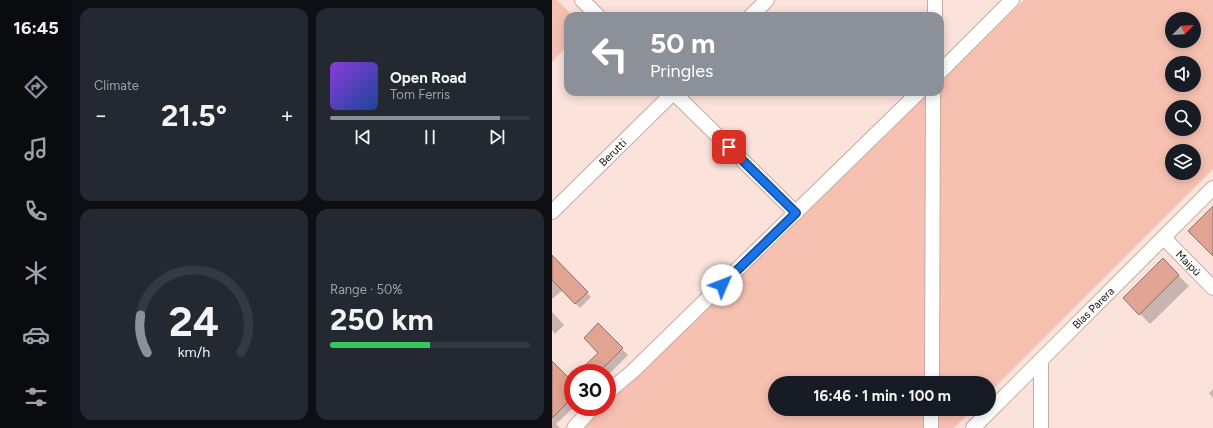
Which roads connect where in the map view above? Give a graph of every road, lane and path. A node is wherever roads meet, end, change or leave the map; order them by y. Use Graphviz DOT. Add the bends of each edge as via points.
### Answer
graph roads {
  1 [pos="582,0"];
  2 [pos="767,0"];
  3 [pos="936,0"];
  4 [pos="1012,0"];
  5 [pos="594,12"];
  6 [pos="755,12"];
  7 [pos="935,12"];
  8 [pos="944,68"];
  9 [pos="669,96"];
  10 [pos="677,96"];
  11 [pos="915,96"];
  12 [pos="933,96"];
  13 [pos="1213,188"];
  14 [pos="552,212"];
  15 [pos="796,213"];
  16 [pos="1164,238"];
  17 [pos="1213,288"];
  18 [pos="1041,360"];
  19 [pos="932,376"];
  20 [pos="616,385"];
  21 [pos="585,416"];
  22 [pos="931,416"];
  23 [pos="574,428"];
  24 [pos="931,428"];
  25 [pos="973,428"];
  26 [pos="1042,428"];
  1 -- 5 [label="street"];
  2 -- 6 [label="street"];
  3 -- 7 [label="street"];
  4 -- 8 [label="street"];
  9 -- 14 [label="street, Berutti"];
  10 -- 15 [label="street"];
  11 -- 15 [label="street"];
  12 -- 19 [label="street"];
  13 -- 16 [label="street, Blas Parera"];
  15 -- 20 [label="street"];
  16 -- 17 [label="street, Maipú"];
  16 -- 18 [label="street, Blas Parera"];
  18 -- 25 [label="street, Blas Parera"];
  18 -- 26 [label="street"];
  21 -- 23 [label="street"];
  22 -- 24 [label="street"];
}
